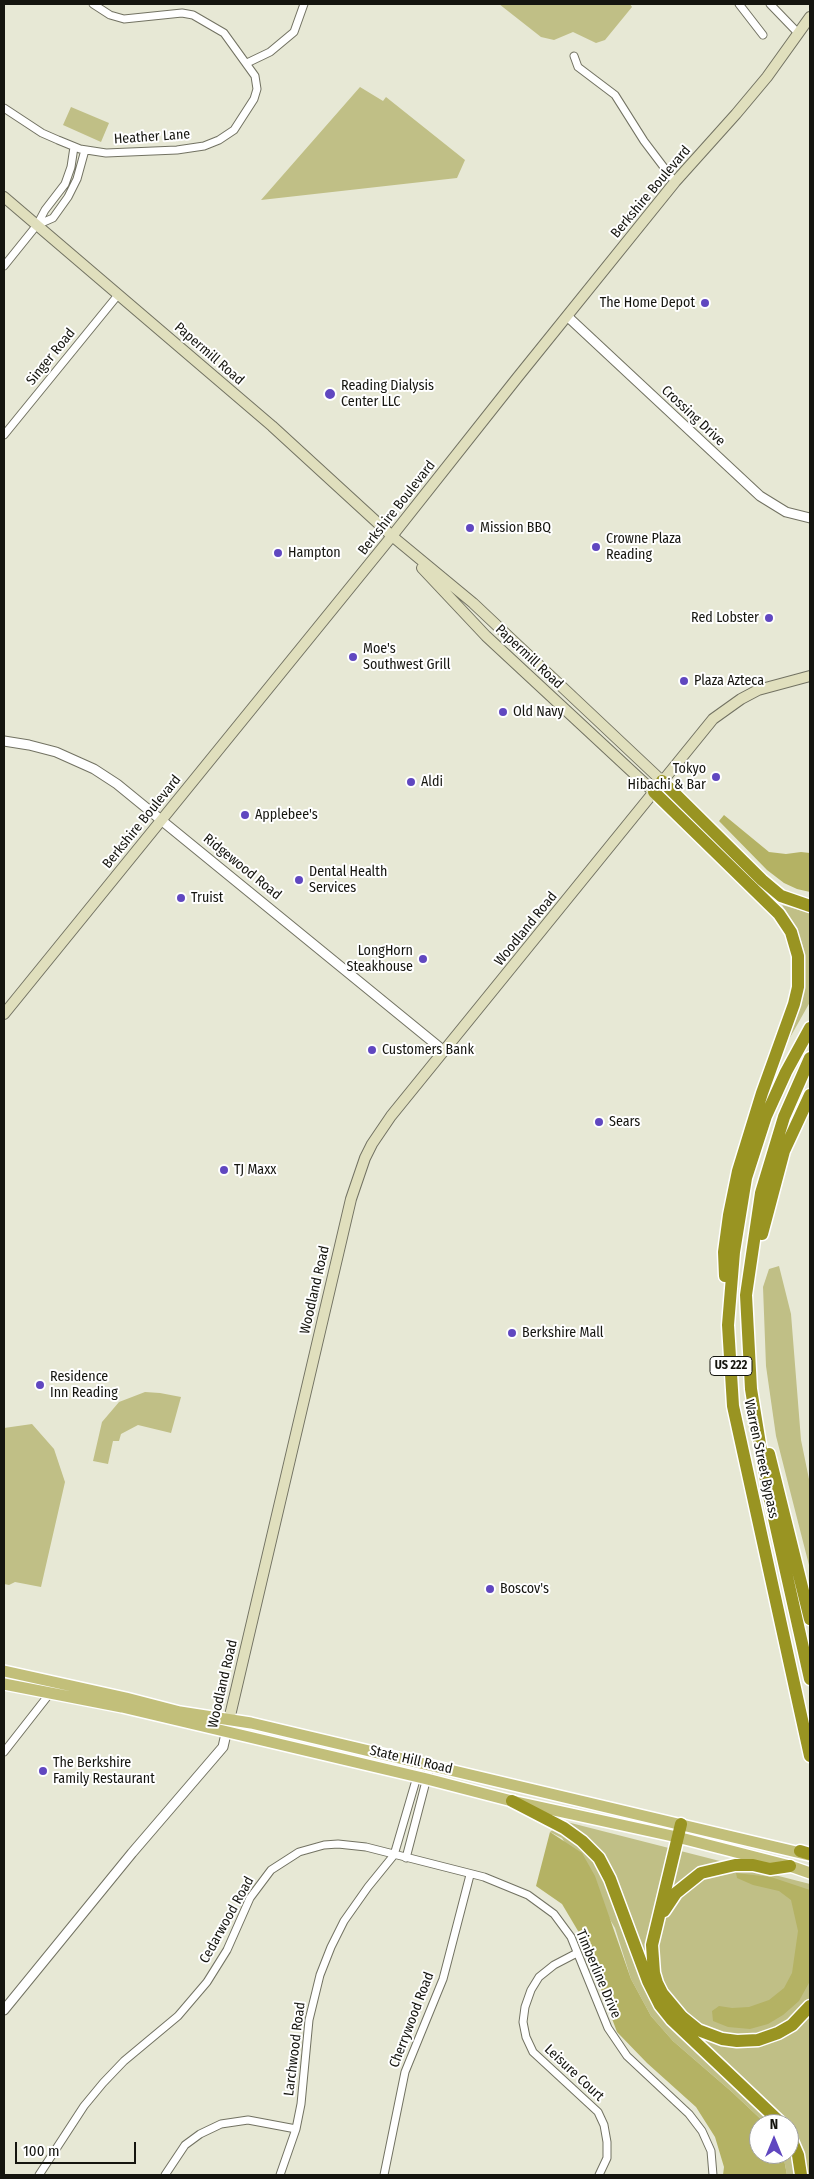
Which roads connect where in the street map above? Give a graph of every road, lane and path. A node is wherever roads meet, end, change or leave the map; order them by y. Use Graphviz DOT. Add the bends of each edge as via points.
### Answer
graph roads {
  1 [pos="93,4"];
  2 [pos="304,4"];
  3 [pos="739,4"];
  4 [pos="770,4"];
  5 [pos="810,18"];
  6 [pos="798,33"];
  7 [pos="763,35"];
  8 [pos="574,56"];
  9 [pos="247,63"];
  10 [pos="4,108"];
  11 [pos="74,147"];
  12 [pos="85,150"];
  13 [pos="675,182"];
  14 [pos="4,197"];
  15 [pos="37,225"];
  16 [pos="4,266"];
  17 [pos="118,295"];
  18 [pos="567,316"];
  19 [pos="4,436"];
  20 [pos="810,518"];
  21 [pos="392,536"];
  22 [pos="810,676"];
  23 [pos="4,741"];
  24 [pos="662,781"];
  25 [pos="654,792"];
  26 [pos="162,820"];
  27 [pos="810,906"];
  28 [pos="4,1014"];
  29 [pos="810,1028"];
  30 [pos="444,1051"];
  31 [pos="810,1058"];
  32 [pos="810,1095"];
  33 [pos="746,1295"];
  34 [pos="728,1325"];
  35 [pos="750,1390"];
  36 [pos="810,1619"];
  37 [pos="4,1671"];
  38 [pos="810,1679"];
  39 [pos="55,1682"];
  40 [pos="4,1684"];
  41 [pos="51,1694"];
  42 [pos="229,1720"];
  43 [pos="226,1732"];
  44 [pos="4,1752"];
  45 [pos="810,1756"];
  46 [pos="425,1764"];
  47 [pos="422,1778"];
  48 [pos="512,1801"];
  49 [pos="677,1823"];
  50 [pos="674,1837"];
  51 [pos="807,1854"];
  52 [pos="400,1857"];
  53 [pos="790,1866"];
  54 [pos="810,1873"];
  55 [pos="470,1875"];
  56 [pos="656,1924"];
  57 [pos="577,1953"];
  58 [pos="646,1973"];
  59 [pos="810,2006"];
  60 [pos="4,2010"];
  61 [pos="771,2114"];
  62 [pos="296,2129"];
  63 [pos="799,2161"];
  64 [pos="39,2175"];
  65 [pos="165,2175"];
  66 [pos="280,2175"];
  67 [pos="384,2175"];
  68 [pos="599,2175"];
  69 [pos="713,2175"];
  70 [pos="801,2175"];
  1 -- 9 [label="street, Heather Lane" via="124,19 182,13 192,15 224,33"];
  2 -- 9 [label="street" via="294,32 270,52"];
  3 -- 7 [label="street"];
  4 -- 6 [label="street"];
  5 -- 6 [label="main road, Berkshire Boulevard"];
  6 -- 13 [label="main road, Berkshire Boulevard" via="742,108"];
  8 -- 13 [label="street" via="578,67 615,95 644,142"];
  9 -- 12 [label="street, Heather Lane" via="255,76 257,89 254,99 234,130 219,140 177,150 106,153"];
  10 -- 11 [label="street, Heather Lane" via="42,133"];
  11 -- 12 [label="street, Heather Lane"];
  11 -- 15 [label="street" via="65,184"];
  12 -- 15 [label="street" via="68,196 53,218"];
  13 -- 18 [label="main road, Berkshire Boulevard"];
  14 -- 15 [label="main road, Papermill Road"];
  15 -- 16 [label="street"];
  15 -- 17 [label="main road, Papermill Road"];
  17 -- 19 [label="street, Singer Road"];
  17 -- 21 [label="main road, Papermill Road" via="272,426"];
  18 -- 20 [label="street, Crossing Drive" via="760,496 786,512"];
  18 -- 21 [label="main road, Berkshire Boulevard"];
  21 -- 24 [label="main road, Papermill Road" via="473,603"];
  21 -- 25 [label="main road, Papermill Road" via="486,636"];
  21 -- 26 [label="main road, Berkshire Boulevard"];
  22 -- 24 [label="main road, Woodland Road" via="766,687 741,699 713,720"];
  23 -- 26 [label="street, Ridgewood Road" via="47,749 76,759 117,784"];
  24 -- 25 [label="main road, Woodland Road"];
  24 -- 27 [label="highway" via="762,880 781,896"];
  25 -- 30 [label="main road, Woodland Road"];
  25 -- 34 [label="highway" via="779,914 791,932 798,956 798,987 794,1004 762,1093 738,1171 729,1215 724,1252"];
  26 -- 28 [label="main road, Berkshire Boulevard"];
  26 -- 30 [label="street, Ridgewood Road"];
  29 -- 34 [label="highway, Warren Street Bypass / US 222" via="766,1116 746,1178 734,1252"];
  30 -- 42 [label="main road, Woodland Road" via="378,1134 355,1182"];
  31 -- 33 [label="highway, Warren Street Bypass / US 222" via="784,1116 760,1193"];
  32 -- 33 [label="highway" via="784,1151"];
  33 -- 35 [label="highway, Warren Street Bypass / US 222"];
  34 -- 45 [label="highway, Warren Street Bypass / US 222" via="734,1406"];
  35 -- 36 [label="highway"];
  35 -- 38 [label="highway, Warren Street Bypass / US 222" via="767,1487"];
  37 -- 39 [label="main road, State Hill Road"];
  39 -- 41 [label="street"];
  39 -- 42 [label="main road, State Hill Road" via="180,1712"];
  40 -- 41 [label="main road, State Hill Road"];
  41 -- 43 [label="main road, State Hill Road"];
  41 -- 44 [label="street"];
  42 -- 43 [label="street, Woodland Road"];
  42 -- 46 [label="main road, State Hill Road"];
  43 -- 47 [label="main road, State Hill Road"];
  43 -- 60 [label="street, Woodland Road" via="223,1747"];
  46 -- 47 [label="street"];
  46 -- 49 [label="main road, State Hill Road"];
  47 -- 48 [label="main road, State Hill Road"];
  47 -- 52 [label="street"];
  47 -- 52 [label="street"];
  48 -- 50 [label="main road, State Hill Road"];
  48 -- 58 [label="highway" via="564,1828 599,1858"];
  49 -- 50 [label="highway"];
  49 -- 51 [label="main road, State Hill Road"];
  50 -- 53 [label="main road, State Hill Road"];
  50 -- 56 [label="highway"];
  50 -- 58 [label="highway" via="647,1931"];
  52 -- 55 [label="street, Timberline Drive"];
  52 -- 62 [label="street, Larchwood Road" via="368,1887 344,1921 322,1968 309,2020 304,2087"];
  52 -- 64 [label="street, Cedarwood Road" via="357,1845 324,1845 300,1852 271,1870 250,1898 227,1950 207,1982 178,2016 103,2083"];
  53 -- 54 [label="main road, State Hill Road"];
  53 -- 56 [label="highway" via="770,1869 735,1865 701,1873 676,1893"];
  55 -- 57 [label="street, Timberline Drive" via="504,1884 542,1904 564,1926"];
  55 -- 67 [label="street, Cherrywood Road" via="442,1979 404,2072"];
  56 -- 59 [label="highway" via="652,1954 657,1984 682,2017 698,2030 722,2039 758,2040 792,2025"];
  57 -- 68 [label="street, Leisure Court" via="539,1977 531,1990 523,2022 533,2052 598,2112 607,2142 607,2158"];
  57 -- 69 [label="street, Timberline Drive" via="616,2042 639,2070 689,2114 702,2131 711,2152"];
  58 -- 61 [label="highway" via="660,2005 672,2020"];
  62 -- 65 [label="street" via="248,2120 221,2124 185,2145"];
  62 -- 66 [label="street, Larchwood Road"];
  63 -- 70 [label="highway"];
}
